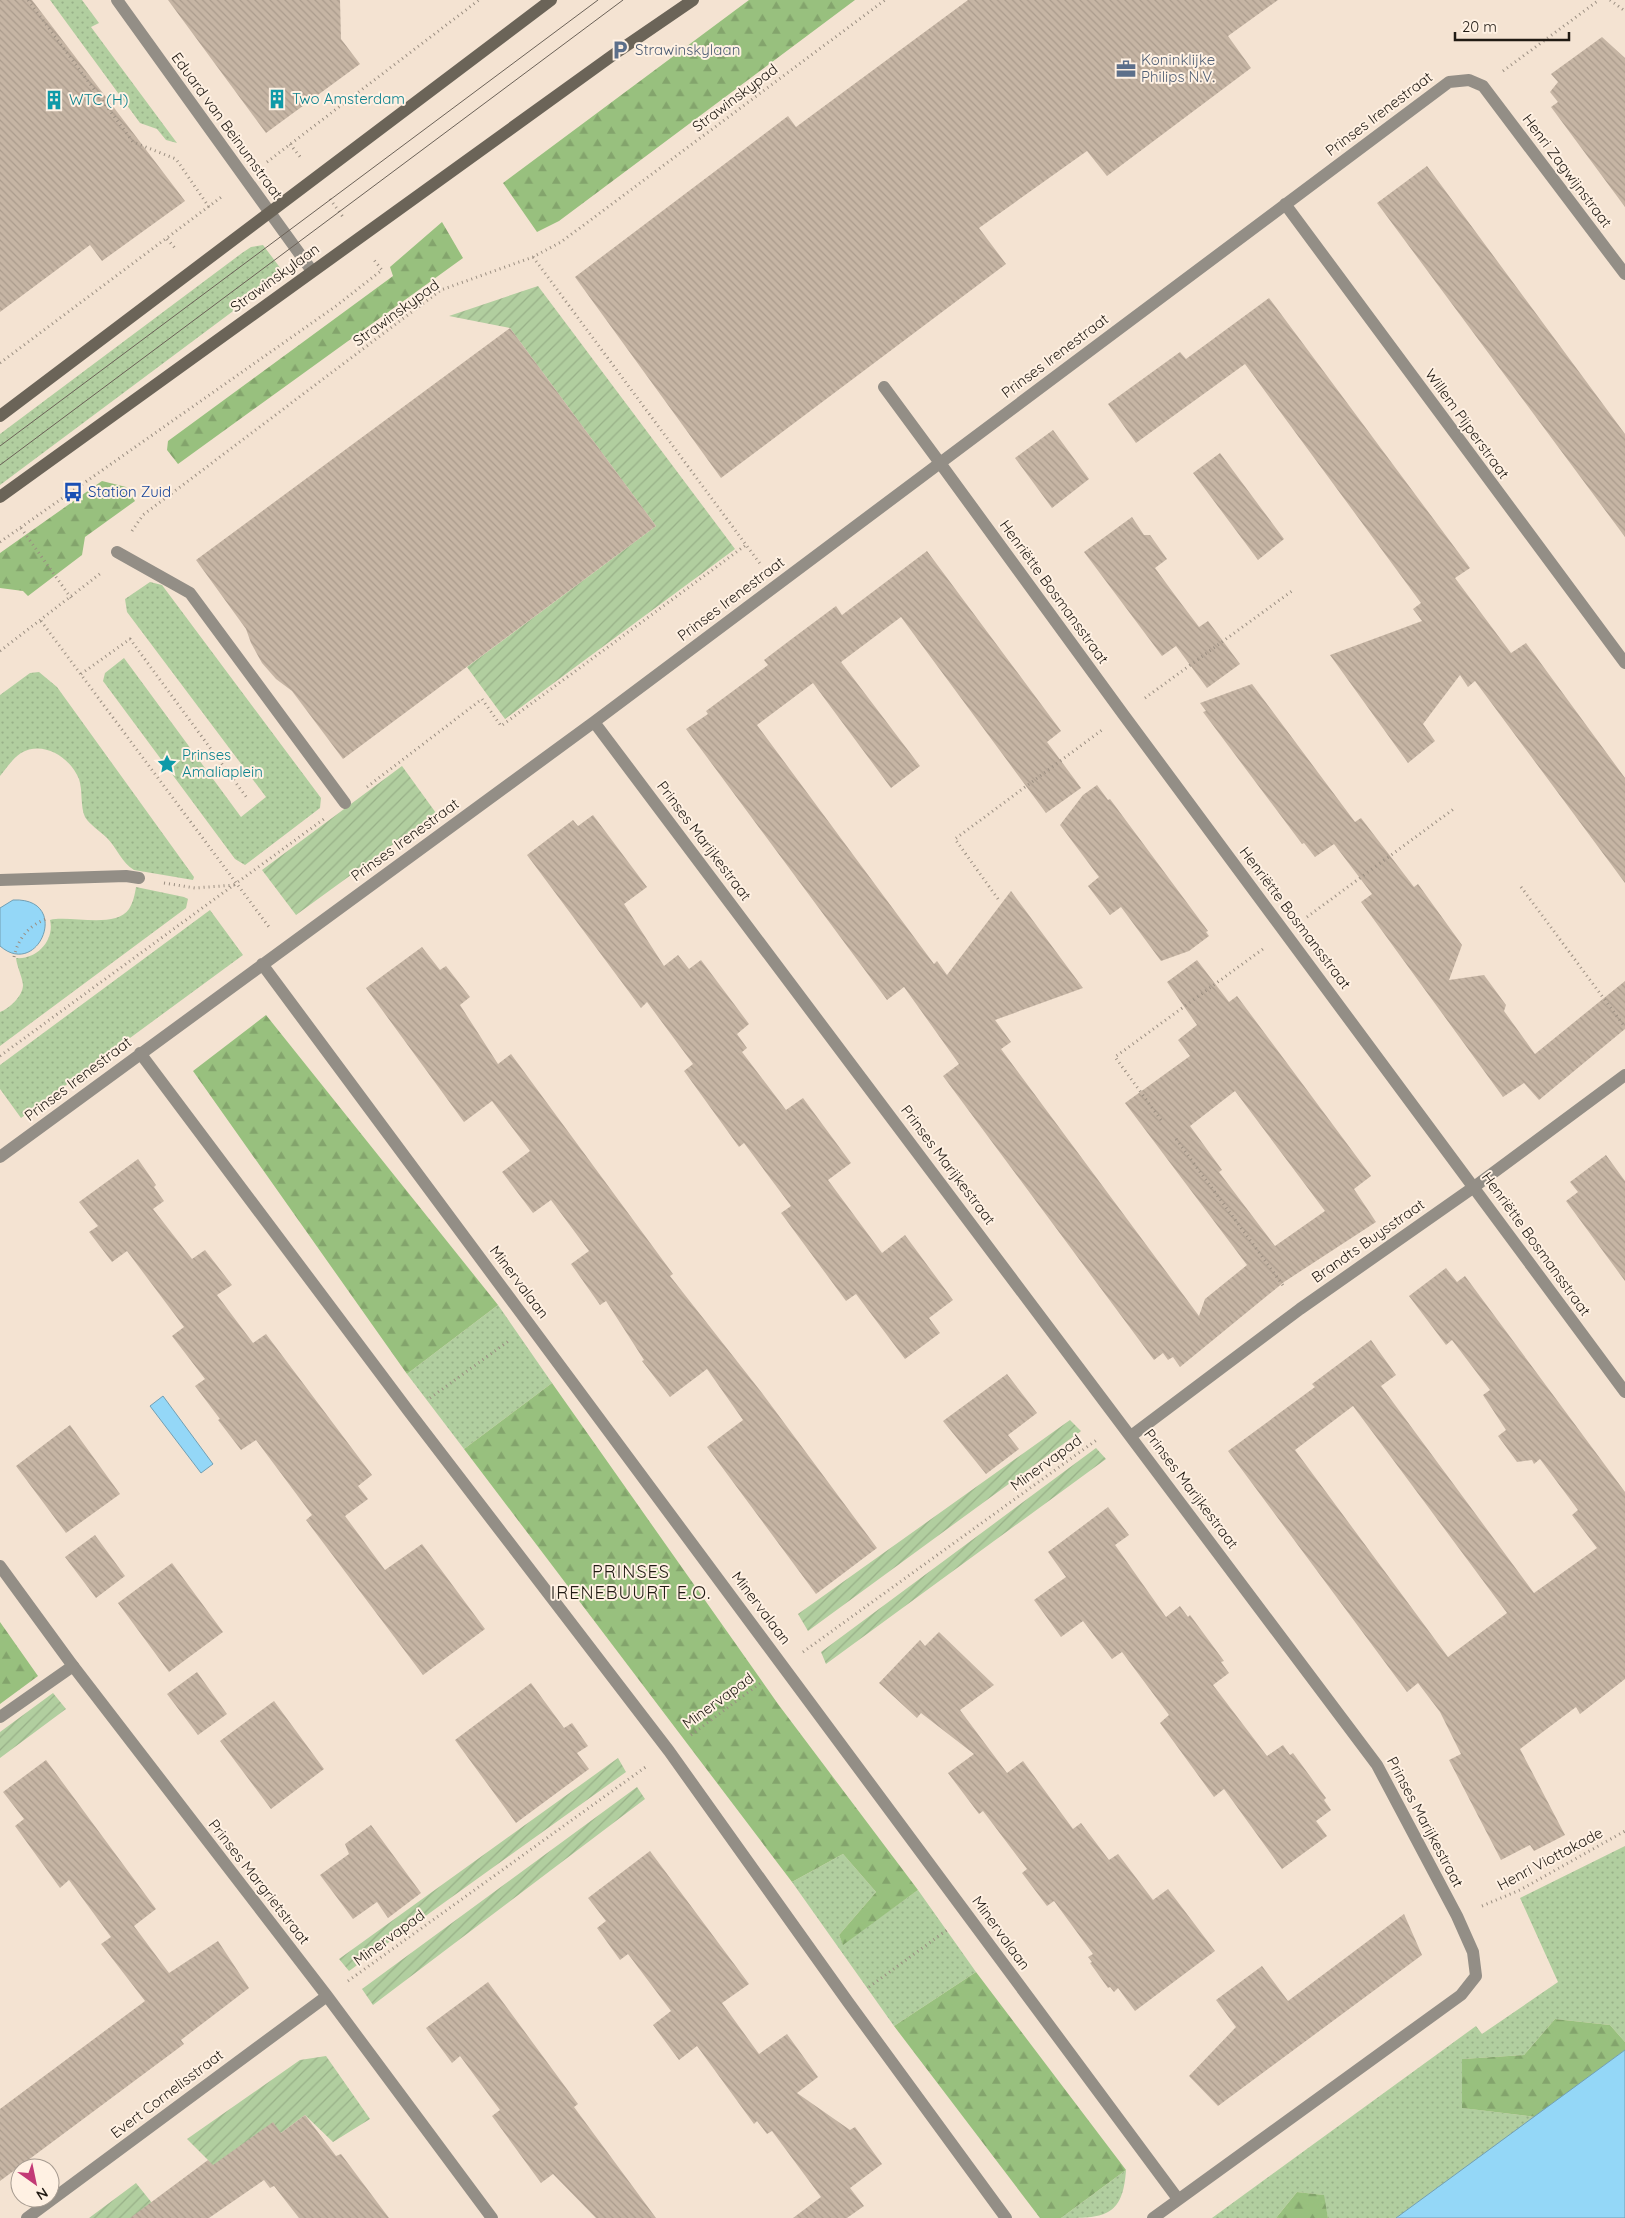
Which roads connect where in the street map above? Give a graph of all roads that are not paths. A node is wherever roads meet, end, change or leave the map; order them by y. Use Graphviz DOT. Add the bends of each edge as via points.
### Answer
graph roads {
  1 [pos="117,0"];
  2 [pos="551,0"];
  3 [pos="693,0"];
  4 [pos="1483,86"];
  5 [pos="1285,204"];
  6 [pos="270,213"];
  7 [pos="312,271"];
  8 [pos="1625,274"];
  9 [pos="884,386"];
  10 [pos="0,416"];
  11 [pos="940,463"];
  12 [pos="0,497"];
  13 [pos="117,552"];
  14 [pos="1625,663"];
  15 [pos="594,722"];
  16 [pos="345,803"];
  17 [pos="139,878"];
  18 [pos="0,880"];
  19 [pos="262,964"];
  20 [pos="140,1053"];
  21 [pos="1625,1075"];
  22 [pos="1,1154"];
  23 [pos="1474,1187"];
  24 [pos="1625,1392"];
  25 [pos="1132,1436"];
  26 [pos="0,1566"];
  27 [pos="73,1666"];
  28 [pos="0,1717"];
  29 [pos="327,1996"];
  30 [pos="1178,2200"];
  31 [pos="27,2218"];
  32 [pos="492,2218"];
  33 [pos="1006,2218"];
  34 [pos="1152,2218"];
  1 -- 6 [label="street, Eduard van Beinumstraat"];
  2 -- 6 [label="street"];
  3 -- 7 [label="street, Strawinskylaan"];
  4 -- 5 [label="street, Prinses Irenestraat" via="1469,80 1449,82"];
  4 -- 8 [label="street, Henri Zagwijnstraat"];
  5 -- 11 [label="street, Prinses Irenestraat"];
  5 -- 14 [label="street, Willem Pijperstraat"];
  6 -- 7 [label="street, Eduard van Beinumstraat"];
  6 -- 10 [label="street"];
  7 -- 12 [label="street, Strawinskylaan"];
  9 -- 11 [label="street, Henriëtte Bosmansstraat"];
  11 -- 15 [label="street, Prinses Irenestraat"];
  11 -- 23 [label="street, Henriëtte Bosmansstraat"];
  13 -- 16 [label="street" via="190,593"];
  15 -- 19 [label="street, Prinses Irenestraat"];
  15 -- 25 [label="street, Prinses Marijkestraat"];
  17 -- 18 [label="street"];
  19 -- 20 [label="street, Prinses Irenestraat"];
  19 -- 30 [label="street, Minervalaan"];
  20 -- 22 [label="street, Prinses Irenestraat"];
  20 -- 33 [label="street" via="669,1751"];
  21 -- 23 [label="street, Brandts Buysstraat"];
  23 -- 24 [label="street, Henriëtte Bosmansstraat"];
  23 -- 25 [label="street, Brandts Buysstraat" via="1300,1309"];
  25 -- 30 [label="street, Prinses Marijkestraat" via="1377,1765 1457,1916 1472,1952 1476,1976 1461,1995"];
  26 -- 27 [label="street, Prinses Margrietstraat"];
  27 -- 28 [label="street"];
  27 -- 29 [label="street, Prinses Margrietstraat"];
  29 -- 31 [label="street, Evert Cornelisstraat"];
  29 -- 32 [label="street, Prinses Margrietstraat"];
  30 -- 34 [label="street, Prinses Marijkestraat"];
}
